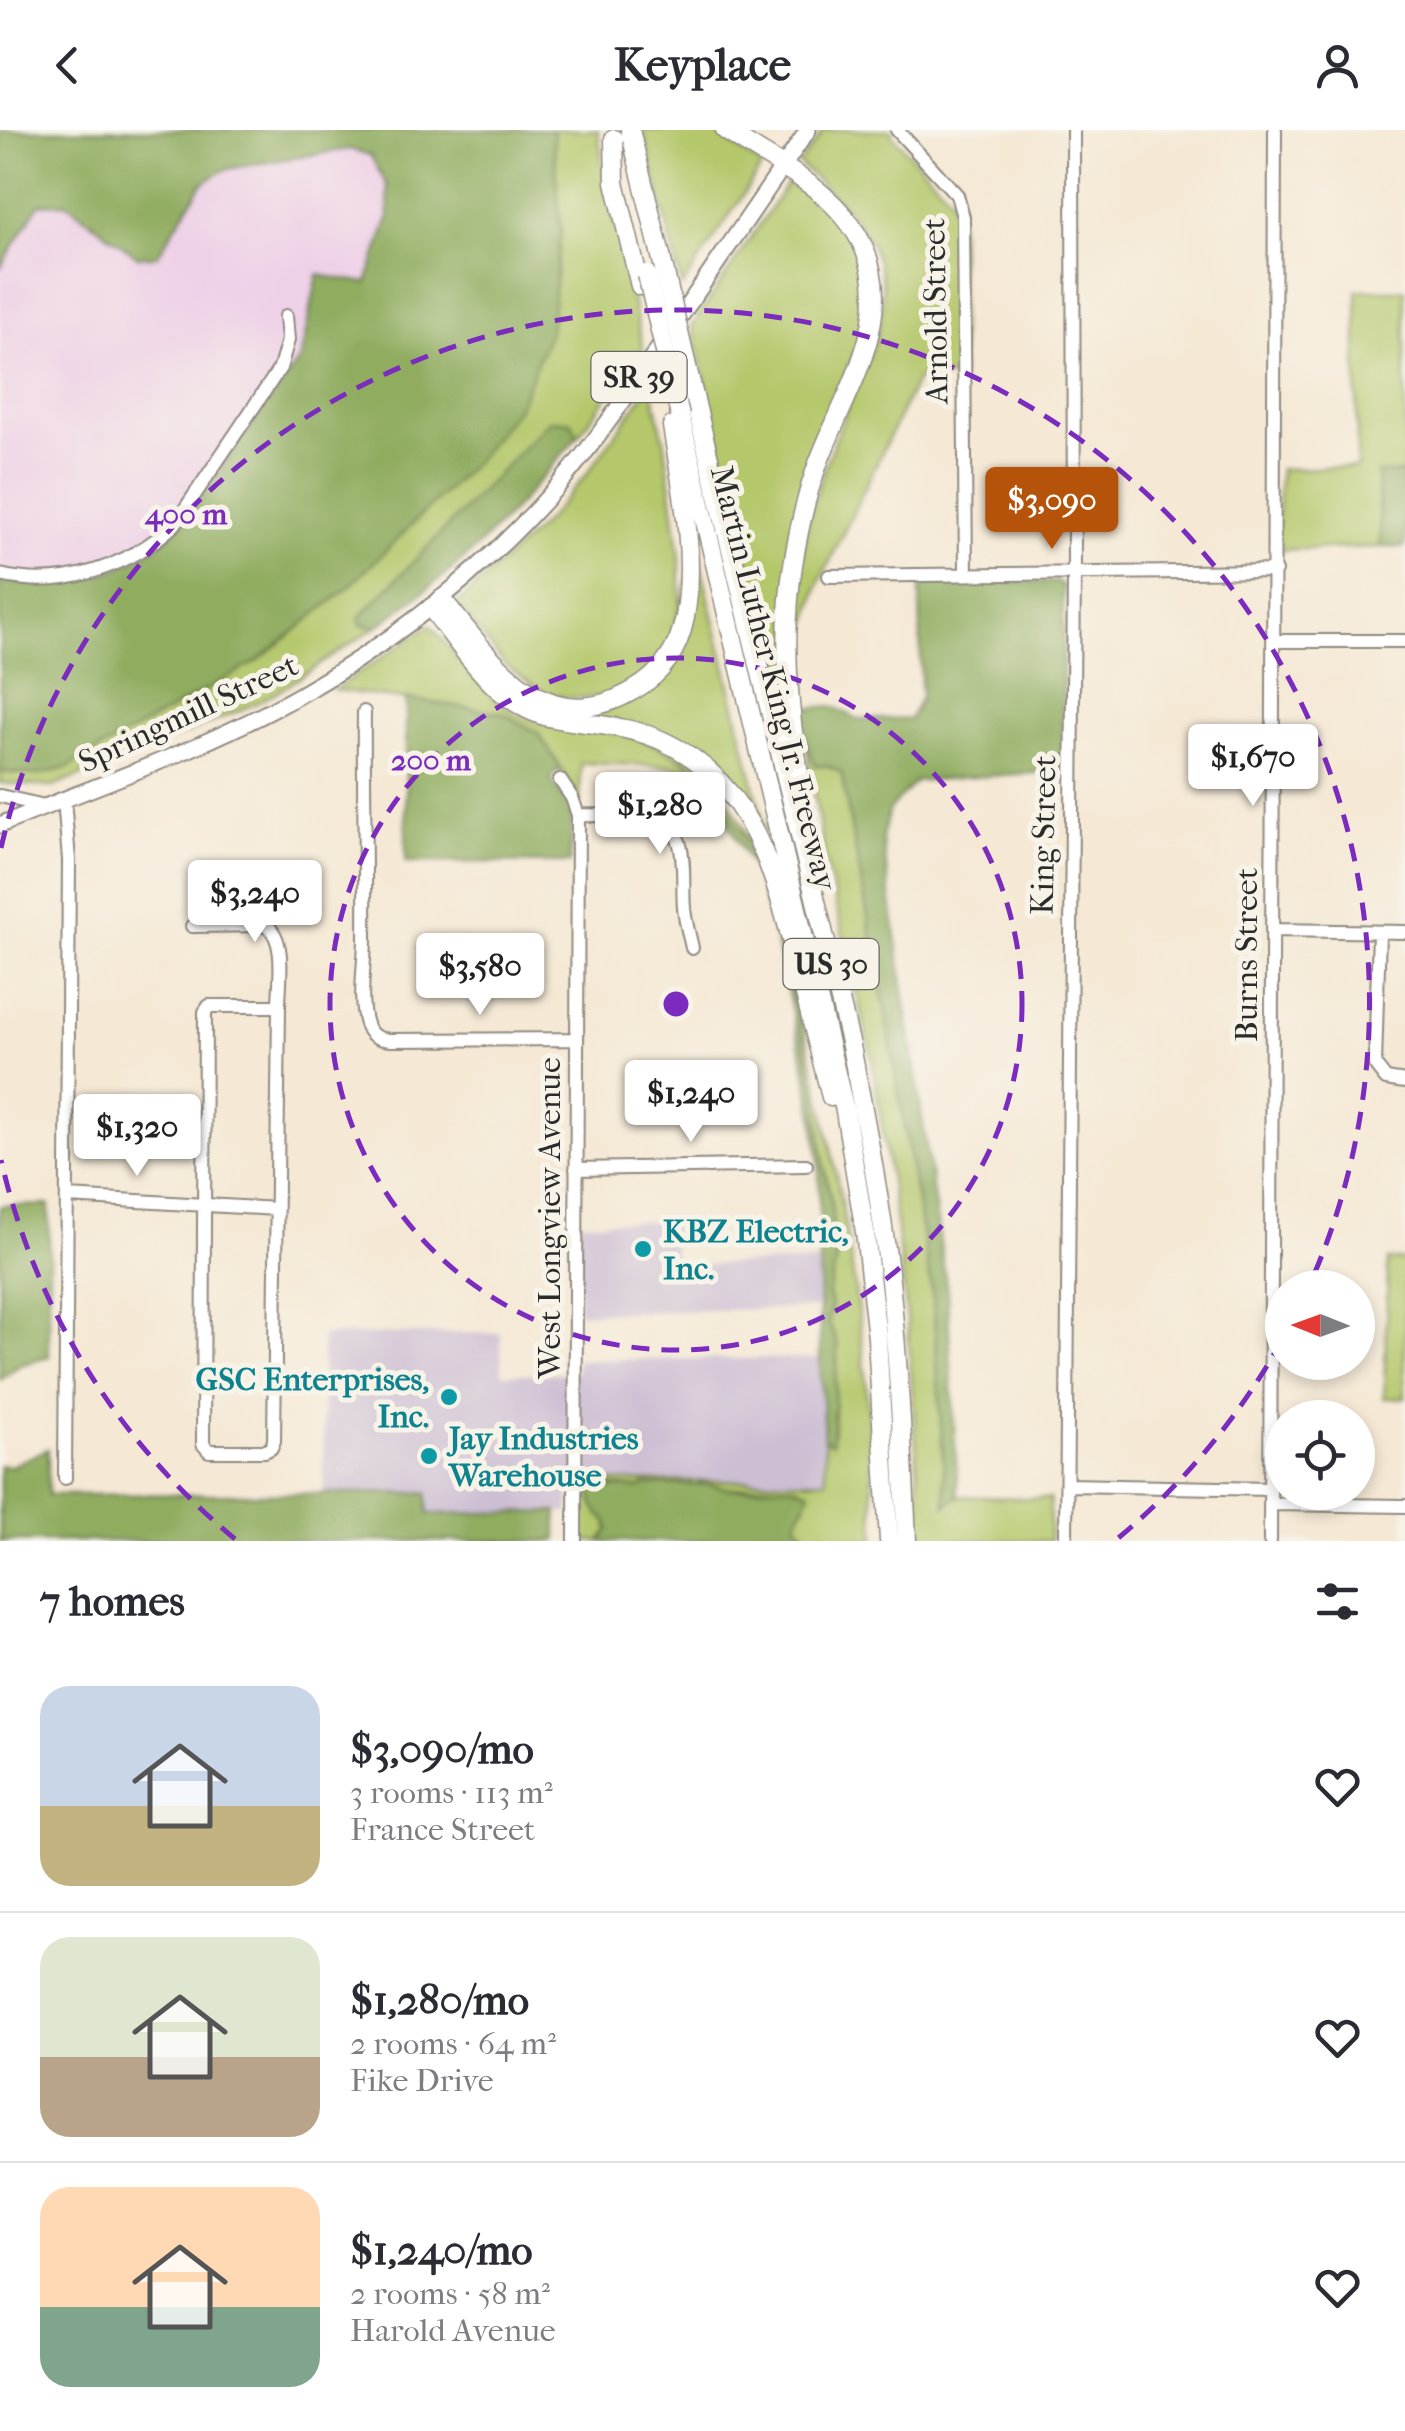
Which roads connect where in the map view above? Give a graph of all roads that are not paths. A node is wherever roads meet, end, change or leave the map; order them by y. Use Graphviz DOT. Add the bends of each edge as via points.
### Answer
graph roads {
  1 [pos="725,130"];
  2 [pos="808,130"];
  3 [pos="897,130"];
  4 [pos="1073,130"];
  5 [pos="1275,130"];
  6 [pos="619,133"];
  7 [pos="783,166"];
  8 [pos="286,316"];
  9 [pos="676,421"];
  10 [pos="1275,571"];
  11 [pos="1074,573"];
  12 [pos="966,574"];
  13 [pos="0,575"];
  14 [pos="829,576"];
  15 [pos="436,603"];
  16 [pos="1275,641"];
  17 [pos="1405,641"];
  18 [pos="364,712"];
  19 [pos="560,780"];
  20 [pos="0,796"];
  21 [pos="64,799"];
  22 [pos="45,806"];
  23 [pos="578,815"];
  24 [pos="0,825"];
  25 [pos="192,926"];
  26 [pos="1273,930"];
  27 [pos="1379,932"];
  28 [pos="1405,932"];
  29 [pos="692,948"];
  30 [pos="279,1006"];
  31 [pos="577,1039"];
  32 [pos="1405,1082"];
  33 [pos="863,1110"];
  34 [pos="806,1164"];
  35 [pos="576,1168"];
  36 [pos="68,1197"];
  37 [pos="204,1204"];
  38 [pos="276,1209"];
  39 [pos="878,1338"];
  40 [pos="1271,1400"];
  41 [pos="64,1478"];
  42 [pos="1067,1486"];
  43 [pos="1265,1496"];
  44 [pos="1375,1504"];
  45 [pos="1405,1506"];
  46 [pos="1271,1510"];
  47 [pos="575,1541"];
  48 [pos="889,1541"];
  49 [pos="908,1541"];
  50 [pos="1066,1541"];
  51 [pos="1270,1541"];
  1 -- 7 [label="highway"];
  2 -- 7 [label="main road, Springmill Street / SR 39"];
  3 -- 12 [label="street, Arnold Street" via="956,196 963,218"];
  4 -- 11 [label="street, King Street"];
  5 -- 10 [label="street, Burns Street"];
  6 -- 9 [label="highway, Martin Luther King Jr. Freeway / US 30, bridge"];
  6 -- 33 [label="highway, Martin Luther King Jr. Freeway / US 30, bridge" via="661,256"];
  7 -- 15 [label="main road, Springmill Street / SR 39" via="586,450 522,524"];
  7 -- 33 [label="highway" via="853,227 875,298 869,336 806,505 788,623 802,798 863,1058"];
  8 -- 13 [label="street" via="280,368 175,524 120,561 75,577"];
  9 -- 15 [label="highway" via="688,594 680,635 655,676 620,698 587,705 534,695"];
  9 -- 39 [label="highway, Martin Luther King Jr. Freeway / US 30" via="839,1079"];
  10 -- 11 [label="street"];
  10 -- 16 [label="street, Burns Street"];
  11 -- 12 [label="street"];
  11 -- 42 [label="street, King Street"];
  12 -- 14 [label="street"];
  15 -- 21 [label="main road, Springmill Street / SR 39" via="354,662 260,716"];
  15 -- 39 [label="highway" via="489,679 515,702 548,717 621,726 667,742 716,778 744,811 768,860 792,940"];
  16 -- 17 [label="street"];
  16 -- 26 [label="street, Burns Street"];
  18 -- 31 [label="street" via="363,998 370,1032 390,1040"];
  19 -- 23 [label="street, West Longview Avenue"];
  20 -- 22 [label="street"];
  21 -- 22 [label="main road, Springmill Street / SR 39"];
  21 -- 36 [label="street"];
  22 -- 24 [label="main road, Springmill Street / SR 39"];
  23 -- 29 [label="street" via="652,816 671,825 681,846"];
  23 -- 31 [label="street, West Longview Avenue"];
  25 -- 30 [label="street" via="256,924 275,931"];
  26 -- 27 [label="street"];
  26 -- 40 [label="street, Burns Street"];
  27 -- 28 [label="street"];
  27 -- 32 [label="street" via="1376,1066 1386,1079"];
  30 -- 37 [label="street" via="206,1008"];
  30 -- 38 [label="street"];
  31 -- 35 [label="street, West Longview Avenue"];
  33 -- 49 [label="highway, Martin Luther King Jr. Freeway / US 30" via="892,1298"];
  34 -- 35 [label="street"];
  35 -- 47 [label="street, West Longview Avenue"];
  36 -- 37 [label="street"];
  36 -- 41 [label="street"];
  37 -- 38 [label="street"];
  37 -- 38 [label="street" via="203,1444 210,1451 265,1451 274,1441"];
  39 -- 48 [label="highway, Martin Luther King Jr. Freeway / US 30"];
  42 -- 43 [label="street"];
  42 -- 50 [label="street, King Street"];
  44 -- 45 [label="street"];
  46 -- 51 [label="street, Burns Street"];
}
